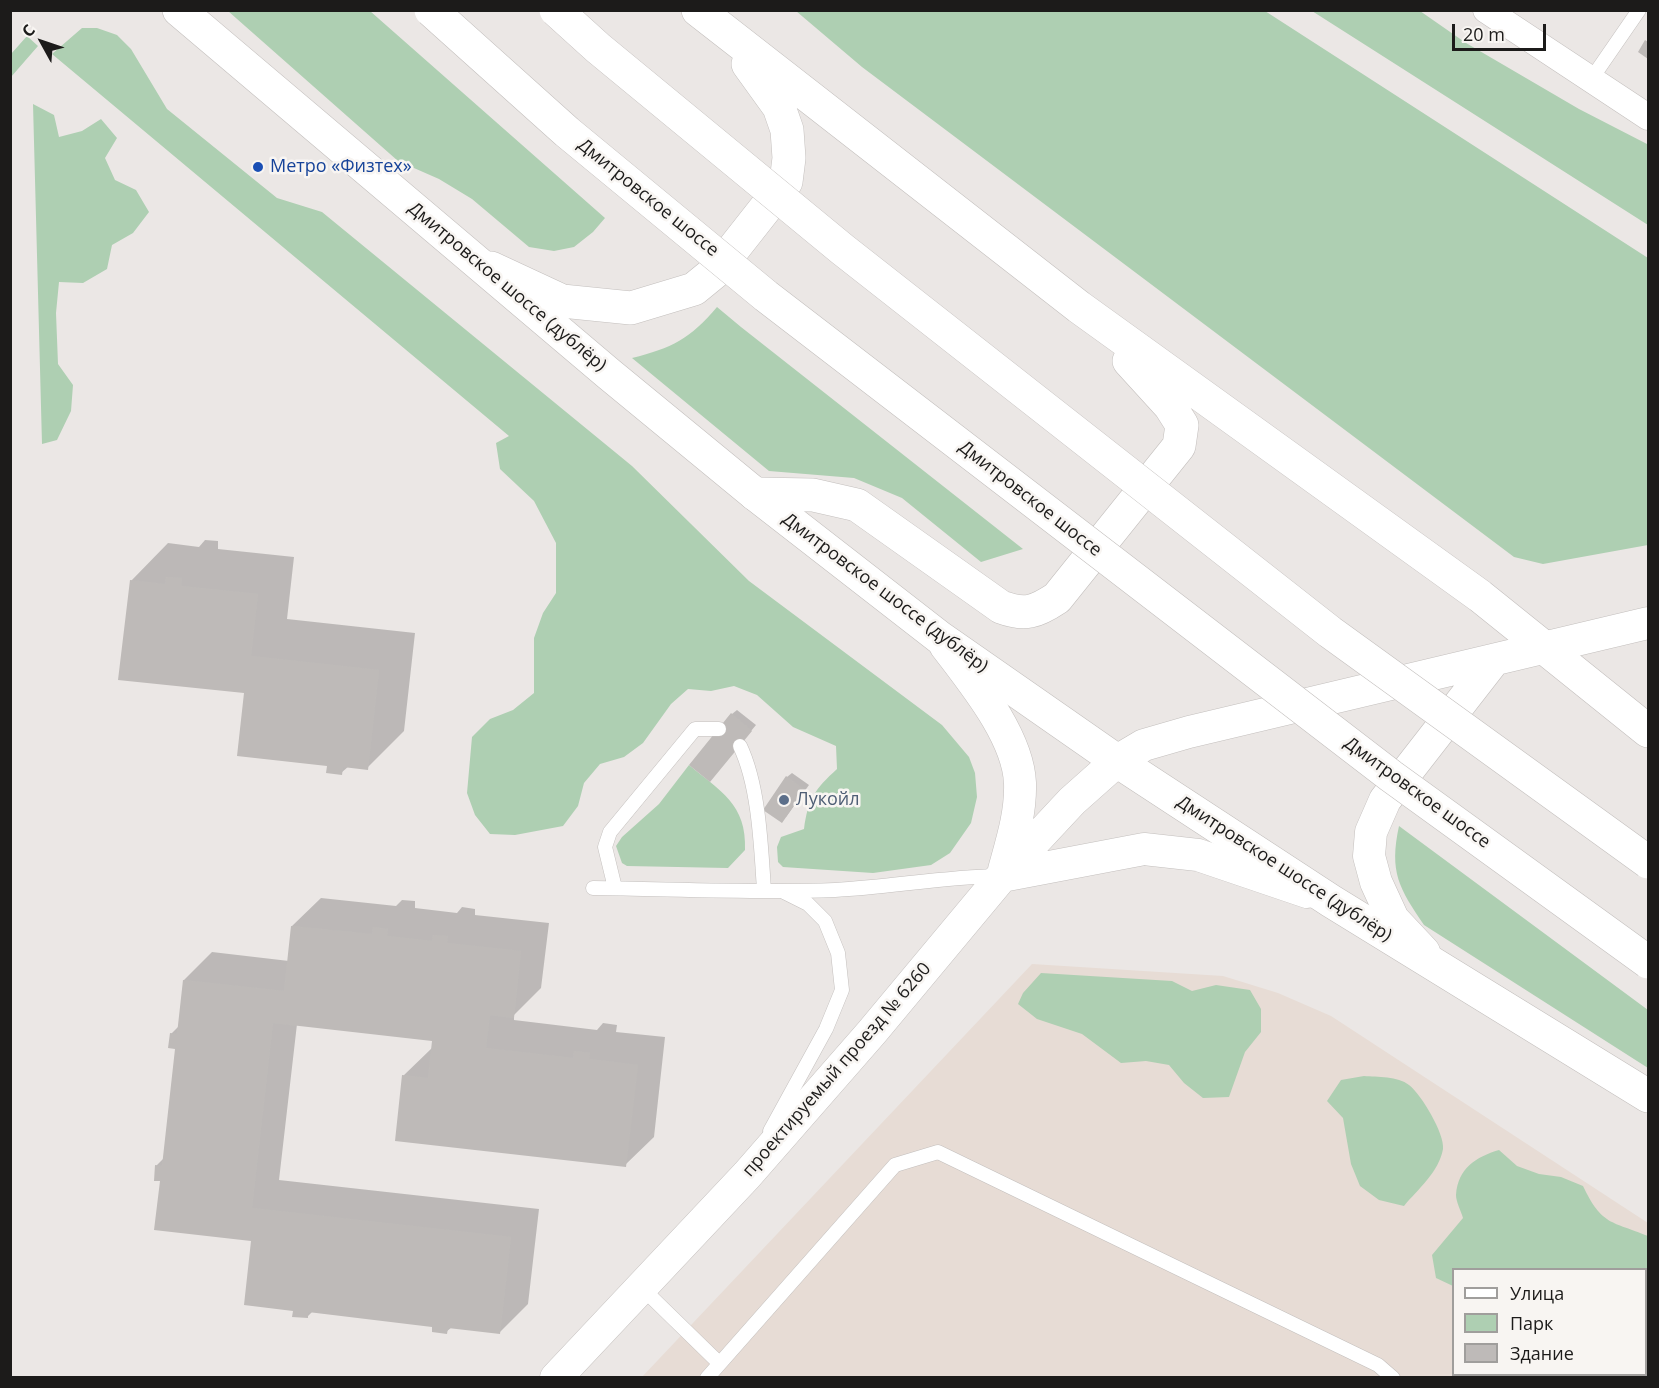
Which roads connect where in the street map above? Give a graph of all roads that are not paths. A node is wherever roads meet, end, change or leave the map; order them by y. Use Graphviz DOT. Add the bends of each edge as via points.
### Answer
graph roads {
  1 [pos="431,10"];
  2 [pos="556,10"];
  3 [pos="1486,10"];
  4 [pos="1640,10"];
  5 [pos="180,12"];
  6 [pos="707,18"];
  7 [pos="1590,81"];
  8 [pos="1648,117"];
  9 [pos="476,261"];
  10 [pos="1079,307"];
  11 [pos="755,494"];
  12 [pos="1648,623"];
  13 [pos="939,637"];
  14 [pos="1546,647"];
  15 [pos="1494,660"];
  16 [pos="719,729"];
  17 [pos="1648,731"];
  18 [pos="740,746"];
  19 [pos="1118,761"];
  20 [pos="1648,861"];
  21 [pos="1002,876"];
  22 [pos="593,888"];
  23 [pos="615,888"];
  24 [pos="764,890"];
  25 [pos="780,891"];
  26 [pos="1331,901"];
  27 [pos="1648,962"];
  28 [pos="1437,967"];
  29 [pos="1648,1096"];
  30 [pos="747,1175"];
  31 [pos="641,1287"];
  32 [pos="719,1364"];
  33 [pos="556,1377"];
  34 [pos="707,1377"];
  35 [pos="1393,1377"];
  1 -- 27 [label="main road, Дмитровское шоссе, bridge" via="567,132 766,296 1391,776"];
  2 -- 20 [label="main road, bridge" via="833,241 1321,625"];
  3 -- 7 [label="street"];
  4 -- 7 [label="lane"];
  5 -- 9 [label="main road, Дмитровское шоссе (дублёр)"];
  6 -- 9 [label="main road" via="762,81 779,107 787,130 789,158 786,182 716,272 694,289 631,308 562,301"];
  6 -- 10 [label="main road"];
  7 -- 8 [label="street"];
  9 -- 11 [label="main road, Дмитровское шоссе (дублёр)"];
  10 -- 11 [label="main road" via="1170,406 1182,425 1179,446 1057,598 1037,611 1018,613 1001,607 856,504 813,495"];
  10 -- 14 [label="main road"];
  11 -- 13 [label="main road, Дмитровское шоссе (дублёр)"];
  12 -- 14 [label="street, проектируемый проезд № 6260"];
  13 -- 19 [label="main road, Дмитровское шоссе (дублёр)"];
  13 -- 21 [label="street" via="1007,735 1020,782 1017,826"];
  14 -- 15 [label="street, проектируемый проезд № 6260"];
  14 -- 17 [label="main road"];
  15 -- 19 [label="street, проектируемый проезд № 6260" via="1189,732 1144,745"];
  15 -- 28 [label="street" via="1385,800 1371,832 1369,856 1393,919"];
  16 -- 23 [label="lane" via="695,729 610,832 605,847"];
  18 -- 24 [label="lane" via="747,760 761,843"];
  19 -- 21 [label="street, проектируемый проезд № 6260" via="1072,801"];
  19 -- 26 [label="main road, Дмитровское шоссе (дублёр)"];
  21 -- 25 [label="lane"];
  21 -- 26 [label="street" via="1144,849 1198,855"];
  21 -- 30 [label="street, проектируемый проезд № 6260"];
  22 -- 23 [label="lane"];
  23 -- 24 [label="lane"];
  24 -- 25 [label="lane"];
  25 -- 30 [label="lane" via="807,904 825,921 838,953 842,990 826,1029"];
  26 -- 28 [label="main road, Дмитровское шоссе (дублёр)"];
  28 -- 29 [label="main road, Дмитровское шоссе (дублёр)"];
  30 -- 31 [label="street, проектируемый проезд № 6260"];
  31 -- 32 [label="lane"];
  31 -- 33 [label="street, проектируемый проезд № 6260"];
  32 -- 34 [label="lane"];
  32 -- 35 [label="lane" via="895,1165 938,1152 1378,1365"];
}
